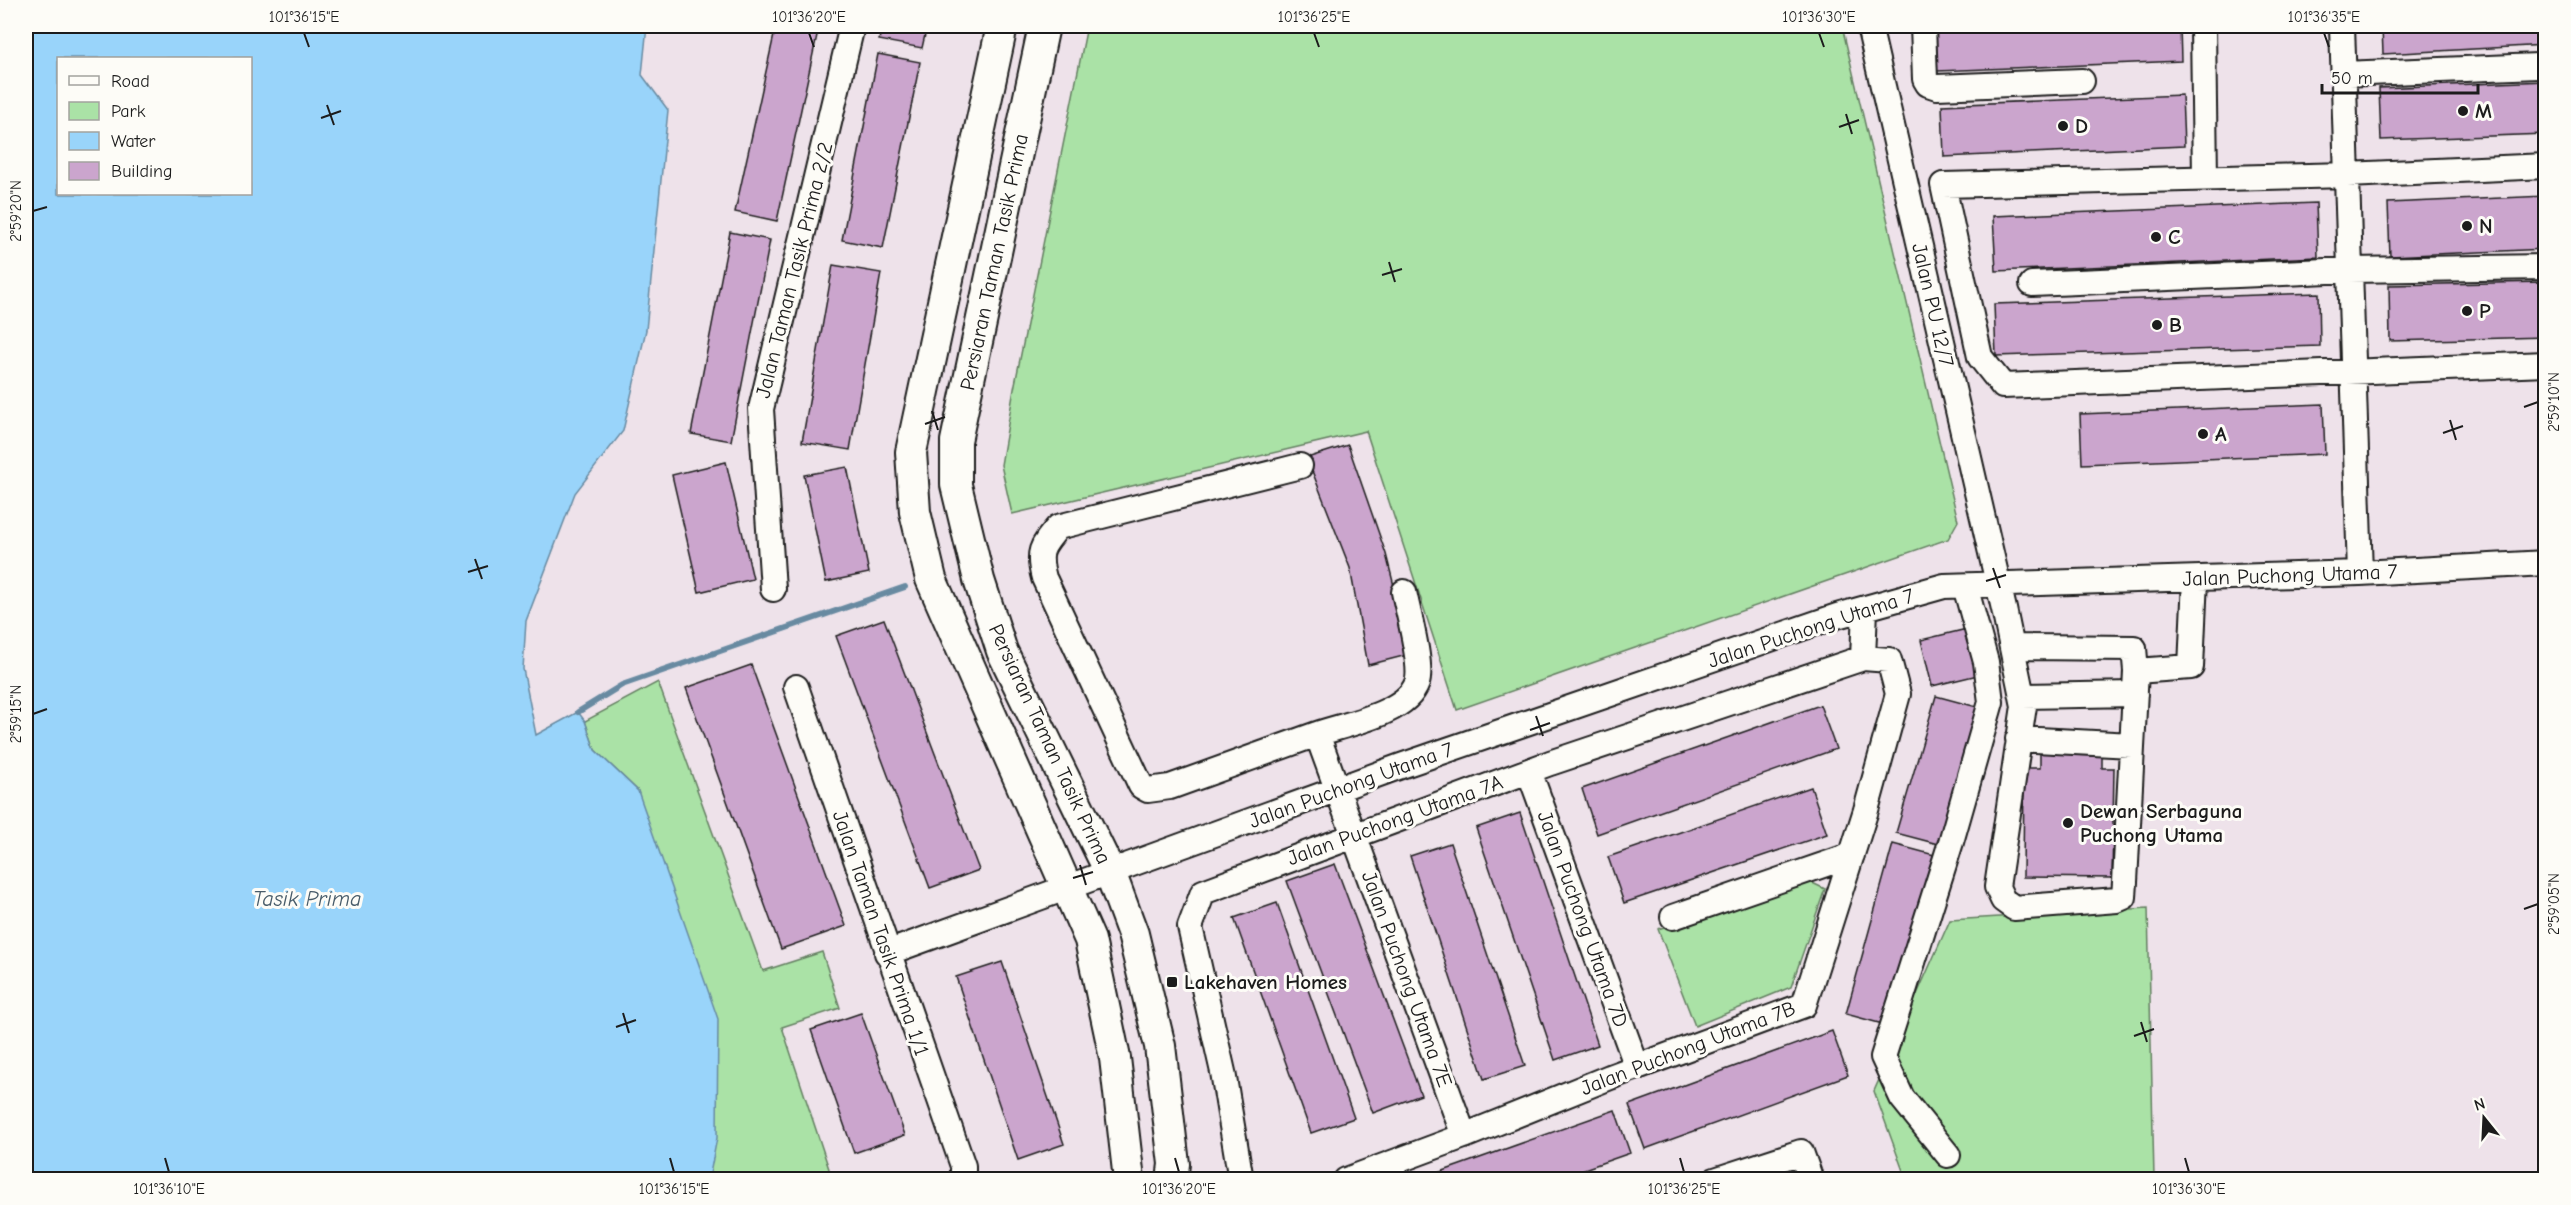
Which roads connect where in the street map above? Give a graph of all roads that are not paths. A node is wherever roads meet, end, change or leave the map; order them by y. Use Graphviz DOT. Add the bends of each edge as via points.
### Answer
graph roads {
  1 [pos="852,26"];
  2 [pos="1002,26"];
  3 [pos="1044,26"];
  4 [pos="1869,26"];
  5 [pos="1923,26"];
  6 [pos="2203,26"];
  7 [pos="2342,26"];
  8 [pos="2538,66"];
  9 [pos="2343,74"];
  10 [pos="2082,81"];
  11 [pos="2546,166"];
  12 [pos="2347,175"];
  13 [pos="2205,178"];
  14 [pos="2546,267"];
  15 [pos="2350,270"];
  16 [pos="2032,284"];
  17 [pos="2546,364"];
  18 [pos="2353,373"];
  19 [pos="1300,466"];
  20 [pos="2546,563"];
  21 [pos="2360,573"];
  22 [pos="2195,579"];
  23 [pos="1998,584"];
  24 [pos="1965,586"];
  25 [pos="773,589"];
  26 [pos="1404,592"];
  27 [pos="1866,609"];
  28 [pos="2012,647"];
  29 [pos="1863,658"];
  30 [pos="2136,683"];
  31 [pos="796,687"];
  32 [pos="2022,696"];
  33 [pos="1317,734"];
  34 [pos="2018,739"];
  35 [pos="2132,745"];
  36 [pos="1529,771"];
  37 [pos="1338,789"];
  38 [pos="1355,835"];
  39 [pos="1852,855"];
  40 [pos="1110,872"];
  41 [pos="1068,887"];
  42 [pos="1673,916"];
  43 [pos="887,953"];
  44 [pos="1636,1067"];
  45 [pos="1464,1136"];
  46 [pos="1948,1155"];
  47 [pos="1241,1177"];
  48 [pos="963,1179"];
  49 [pos="1129,1179"];
  50 [pos="1172,1179"];
  51 [pos="1346,1179"];
  52 [pos="1715,1179"];
  53 [pos="1811,1179"];
  1 -- 25 [label="street, Jalan Taman Tasik Prima 2/2" via="761,409"];
  2 -- 41 [label="main road, Persiaran Taman Tasik Prima" via="911,452 915,512 931,579"];
  3 -- 40 [label="main road, Persiaran Taman Tasik Prima" via="956,441 956,485 979,580 1002,651"];
  4 -- 23 [label="street, Jalan PU 12/7"];
  5 -- 10 [label="street" via="1928,84 1937,87"];
  6 -- 13 [label="street"];
  7 -- 9 [label="street"];
  8 -- 9 [label="street"];
  9 -- 12 [label="street"];
  11 -- 12 [label="street"];
  12 -- 13 [label="street"];
  12 -- 15 [label="street"];
  13 -- 18 [label="street" via="1943,185 1980,357 2003,386"];
  14 -- 15 [label="street"];
  15 -- 16 [label="street"];
  15 -- 18 [label="street"];
  17 -- 18 [label="street"];
  18 -- 21 [label="street"];
  19 -- 33 [label="street" via="1058,527 1040,550 1040,561 1044,578 1141,786 1148,790 1170,787"];
  20 -- 21 [label="street, Jalan Puchong Utama 7"];
  21 -- 22 [label="street, Jalan Puchong Utama 7"];
  22 -- 23 [label="street, Jalan Puchong Utama 7"];
  22 -- 30 [label="street" via="2191,667"];
  23 -- 24 [label="street, Jalan Puchong Utama 7"];
  23 -- 28 [label="street, Jalan PU 12/7"];
  24 -- 27 [label="street, Jalan Puchong Utama 7" via="1944,586"];
  24 -- 46 [label="street" via="1986,662 1991,702 1883,1057 1902,1098"];
  26 -- 33 [label="street" via="1418,662 1417,683 1403,703"];
  27 -- 29 [label="street"];
  27 -- 37 [label="street, Jalan Puchong Utama 7"];
  28 -- 30 [label="street" via="2134,648"];
  28 -- 32 [label="street, Jalan PU 12/7"];
  29 -- 36 [label="street, Jalan Puchong Utama 7A"];
  29 -- 39 [label="street, Jalan Puchong Utama 7B" via="1889,660 1898,694"];
  30 -- 32 [label="street"];
  30 -- 35 [label="street"];
  31 -- 43 [label="street, Jalan Taman Tasik Prima 1/1"];
  32 -- 34 [label="street, Jalan PU 12/7"];
  33 -- 37 [label="street, Jalan Puchong Utama 7E"];
  34 -- 35 [label="street"];
  34 -- 35 [label="street, Jalan PU 12/7" via="1997,887 2003,900 2014,908 2124,897"];
  36 -- 38 [label="street, Jalan Puchong Utama 7A"];
  36 -- 44 [label="street, Jalan Puchong Utama 7D"];
  37 -- 38 [label="street, Jalan Puchong Utama 7E"];
  37 -- 40 [label="street, Jalan Puchong Utama 7"];
  38 -- 45 [label="street, Jalan Puchong Utama 7E"];
  38 -- 47 [label="street, Jalan Puchong Utama 7A" via="1203,892 1190,927 1223,1072"];
  39 -- 42 [label="street"];
  39 -- 44 [label="street, Jalan Puchong Utama 7B" via="1804,1005"];
  40 -- 41 [label="street, Jalan Puchong Utama 7"];
  40 -- 50 [label="main road, Persiaran Taman Tasik Prima" via="1133,934 1160,1046 1174,1164"];
  41 -- 43 [label="street, Jalan Puchong Utama 7"];
  41 -- 49 [label="main road, Persiaran Taman Tasik Prima" via="1090,940 1115,1058"];
  43 -- 48 [label="street, Jalan Taman Tasik Prima 1/1" via="963,1166"];
  44 -- 45 [label="street, Jalan Puchong Utama 7B"];
  45 -- 51 [label="street, Jalan Puchong Utama 7B"];
  52 -- 53 [label="street" via="1801,1152"];
}
